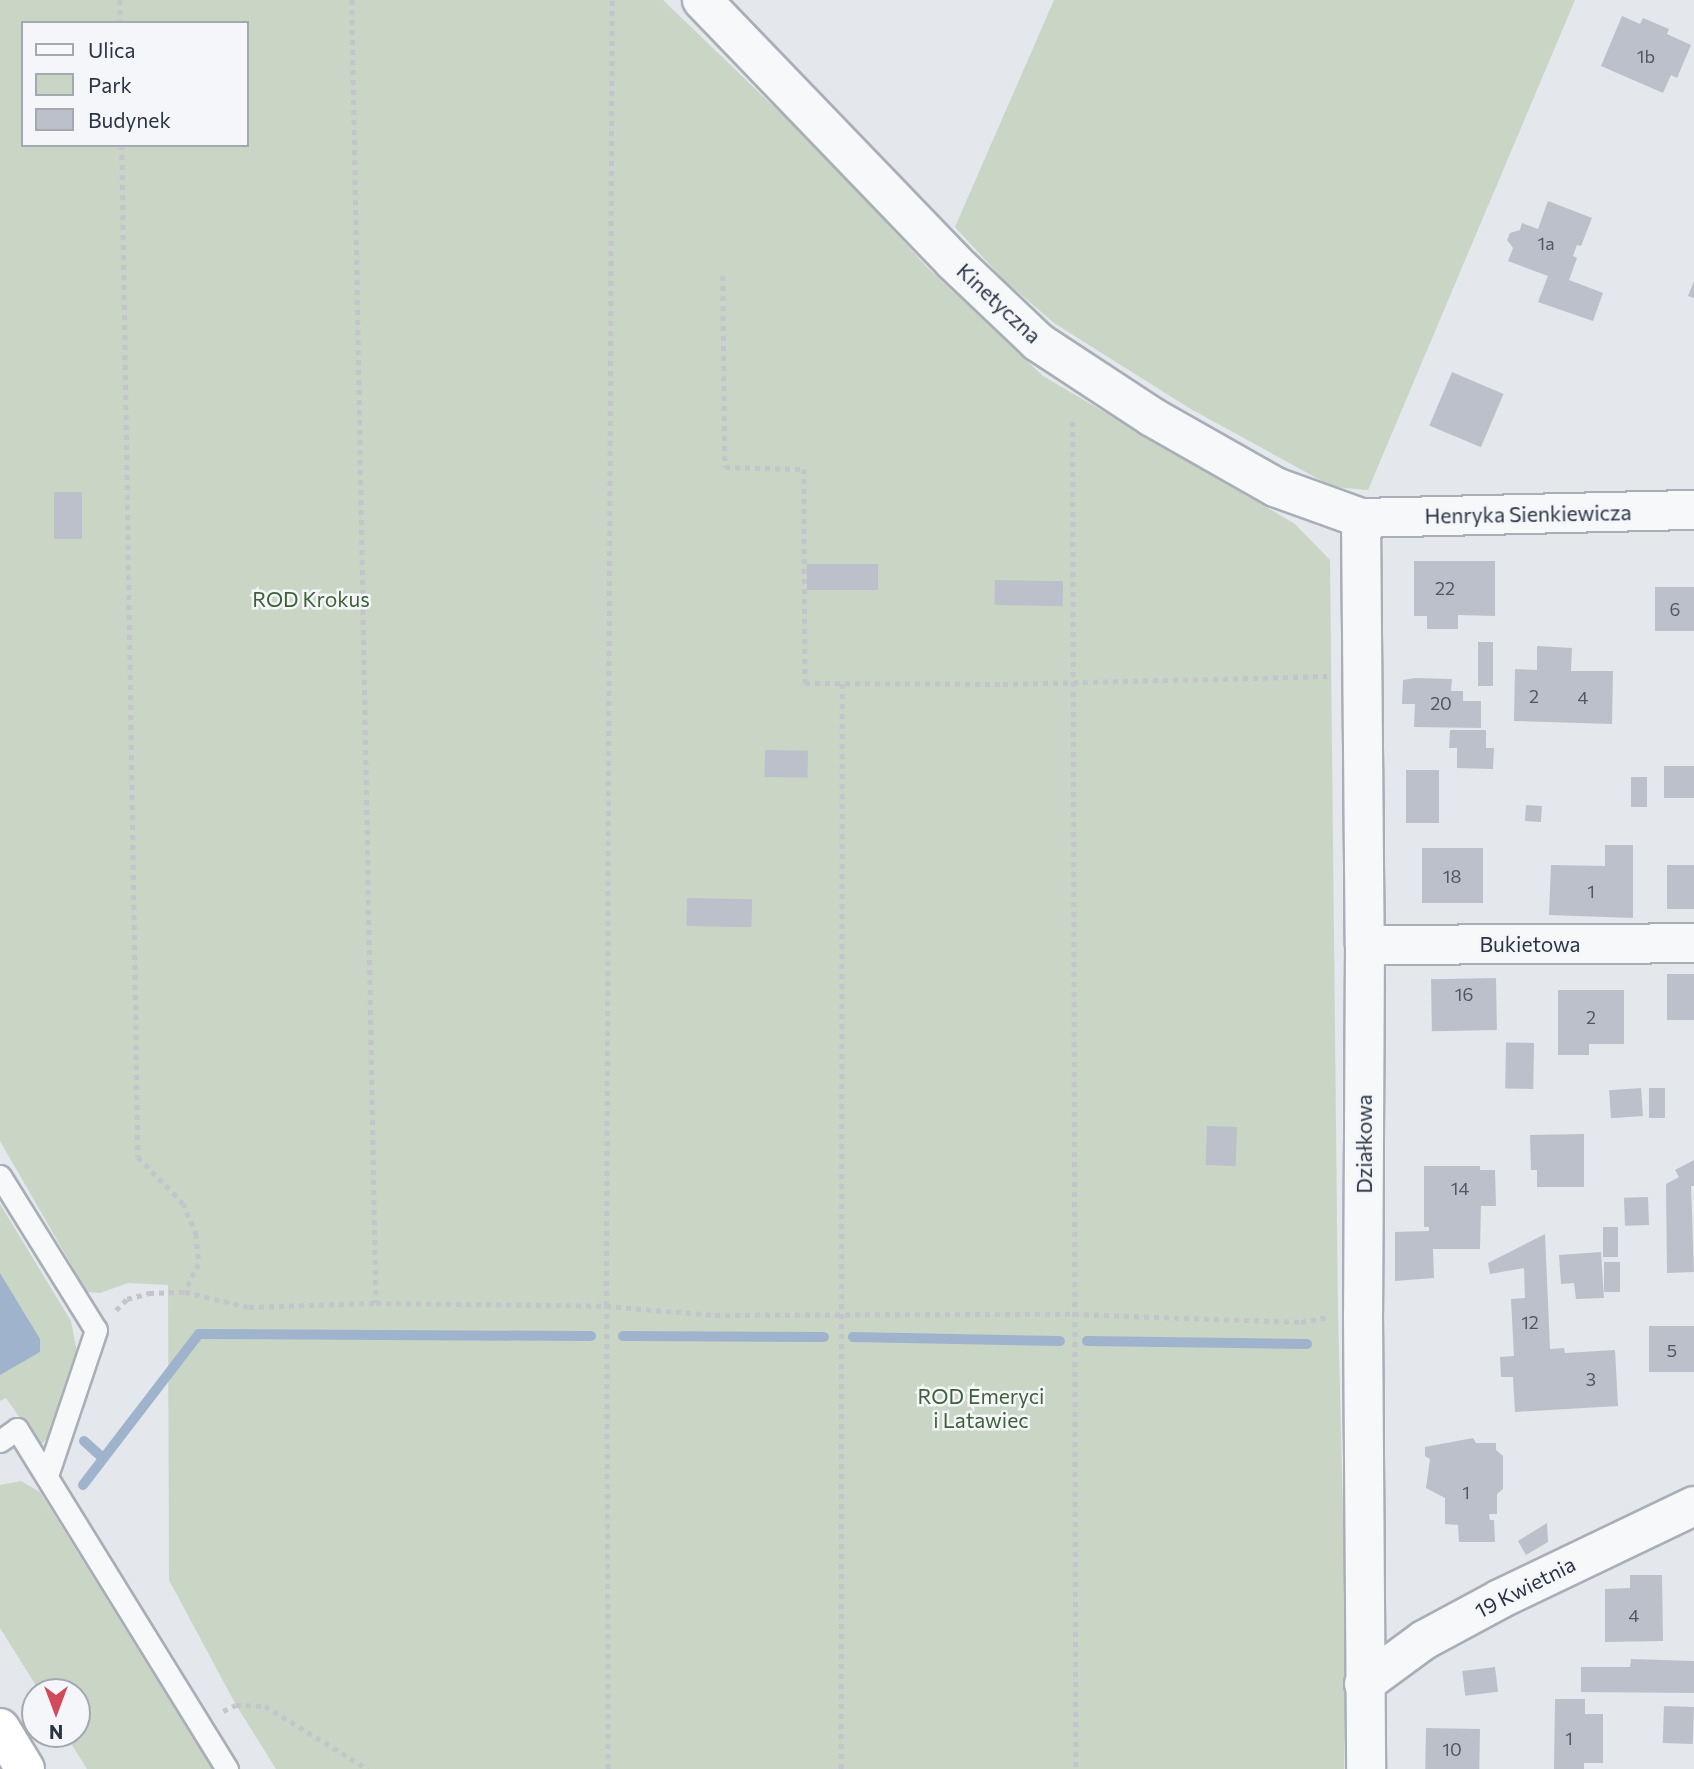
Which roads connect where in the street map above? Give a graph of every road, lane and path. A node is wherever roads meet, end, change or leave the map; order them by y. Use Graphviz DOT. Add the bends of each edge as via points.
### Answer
graph roads {
  1 [pos="120,0"];
  2 [pos="352,0"];
  3 [pos="612,0"];
  4 [pos="702,0"];
  5 [pos="121,21"];
  6 [pos="122,147"];
  7 [pos="723,276"];
  8 [pos="1073,422"];
  9 [pos="1694,510"];
  10 [pos="1361,518"];
  11 [pos="1363,675"];
  12 [pos="1074,682"];
  13 [pos="842,684"];
  14 [pos="1694,943"];
  15 [pos="1365,945"];
  16 [pos="0,1176"];
  17 [pos="185,1292"];
  18 [pos="376,1303"];
  19 [pos="606,1306"];
  20 [pos="1074,1314"];
  21 [pos="1363,1314"];
  22 [pos="840,1315"];
  23 [pos="96,1330"];
  24 [pos="0,1441"];
  25 [pos="47,1476"];
  26 [pos="1694,1506"];
  27 [pos="1364,1684"];
  28 [pos="236,1705"];
  29 [pos="0,1728"];
  30 [pos="25,1769"];
  31 [pos="227,1769"];
  32 [pos="368,1769"];
  33 [pos="608,1769"];
  34 [pos="841,1769"];
  35 [pos="1076,1769"];
  36 [pos="1366,1769"];
  1 -- 5 [label="path"];
  2 -- 18 [label="path"];
  3 -- 19 [label="path"];
  4 -- 10 [label="street, Kinetyczna" via="953,261 1038,342 1152,417 1275,487"];
  6 -- 17 [label="path" via="138,1157 183,1203 196,1234 200,1264"];
  7 -- 13 [label="path" via="725,467 804,469 805,683"];
  8 -- 12 [label="path"];
  9 -- 10 [label="street, Henryka Sienkiewicza"];
  10 -- 11 [label="street, Działkowa"];
  11 -- 12 [label="path"];
  11 -- 15 [label="street, Działkowa"];
  12 -- 13 [label="path"];
  12 -- 20 [label="path"];
  13 -- 22 [label="path"];
  14 -- 15 [label="street, Bukietowa"];
  15 -- 21 [label="street, Działkowa"];
  16 -- 23 [label="lane"];
  17 -- 18 [label="path" via="249,1307"];
  17 -- 23 [label="path" via="149,1293 127,1300"];
  18 -- 19 [label="path"];
  19 -- 22 [label="path" via="715,1315"];
  19 -- 33 [label="path"];
  20 -- 21 [label="path" via="1301,1322 1338,1313"];
  20 -- 22 [label="path"];
  20 -- 35 [label="path"];
  21 -- 27 [label="street, Działkowa"];
  22 -- 34 [label="path"];
  23 -- 25 [label="lane"];
  24 -- 25 [label="lane" via="17,1429"];
  25 -- 31 [label="lane"];
  26 -- 27 [label="street, 19 Kwietnia" via="1500,1599 1424,1640"];
  27 -- 36 [label="street, Działkowa"];
  28 -- 32 [label="path" via="265,1706"];
  29 -- 30 [label="highway"];
}
